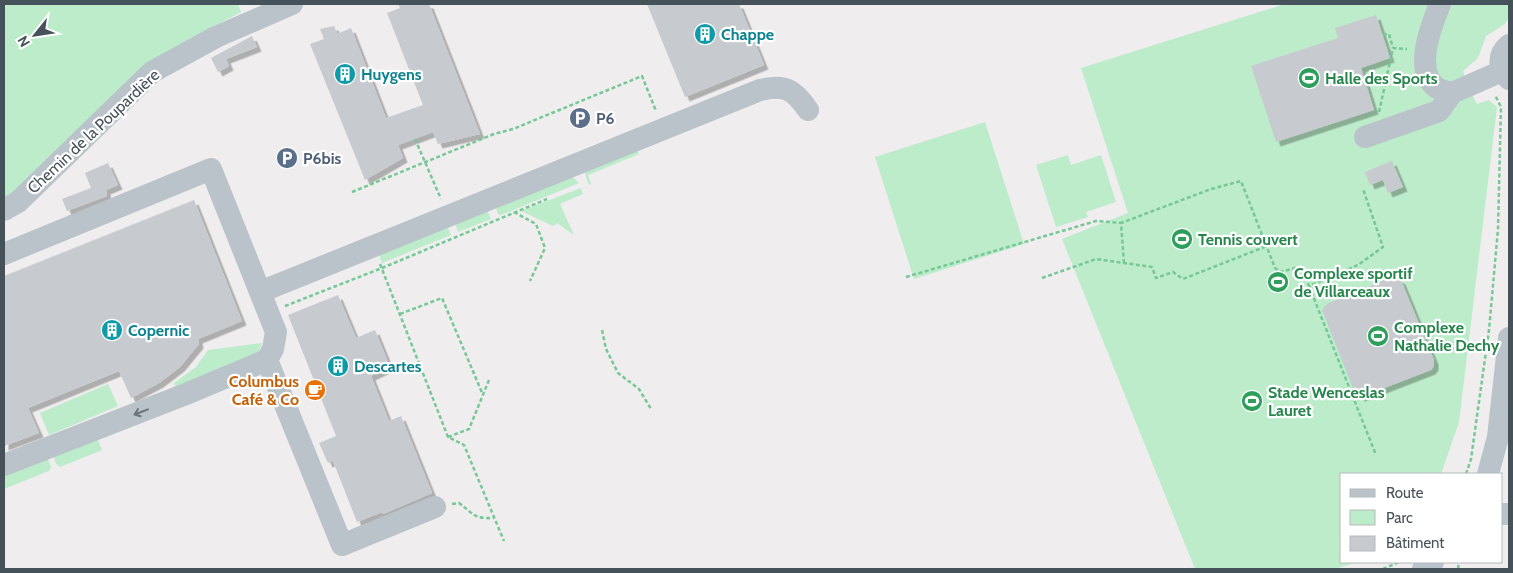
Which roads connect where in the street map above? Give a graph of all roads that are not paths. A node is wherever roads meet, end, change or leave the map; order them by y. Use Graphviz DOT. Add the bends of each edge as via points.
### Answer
graph roads {
  1 [pos="292,4"];
  2 [pos="1440,4"];
  3 [pos="1509,44"];
  4 [pos="1499,76"];
  5 [pos="1452,93"];
  6 [pos="808,110"];
  7 [pos="1370,135"];
  8 [pos="4,210"];
  9 [pos="4,254"];
  10 [pos="260,292"];
  11 [pos="1509,338"];
  12 [pos="267,360"];
  13 [pos="4,466"];
  14 [pos="1488,473"];
  15 [pos="440,506"];
  1 -- 8 [label="street, Chemin de la Poupardière" via="216,37 152,72 18,202"];
  2 -- 5 [label="street" via="1430,30 1424,67 1437,88"];
  3 -- 4 [label="street" via="1500,58"];
  4 -- 5 [label="street"];
  5 -- 7 [label="street" via="1439,111"];
  6 -- 10 [label="street" via="800,97 790,90 775,86 760,90"];
  9 -- 10 [label="street" via="211,168"];
  10 -- 12 [label="street" via="276,332"];
  11 -- 14 [label="street" via="1498,437"];
  12 -- 13 [label="street, one-way"];
  12 -- 15 [label="street" via="342,545"];
}
